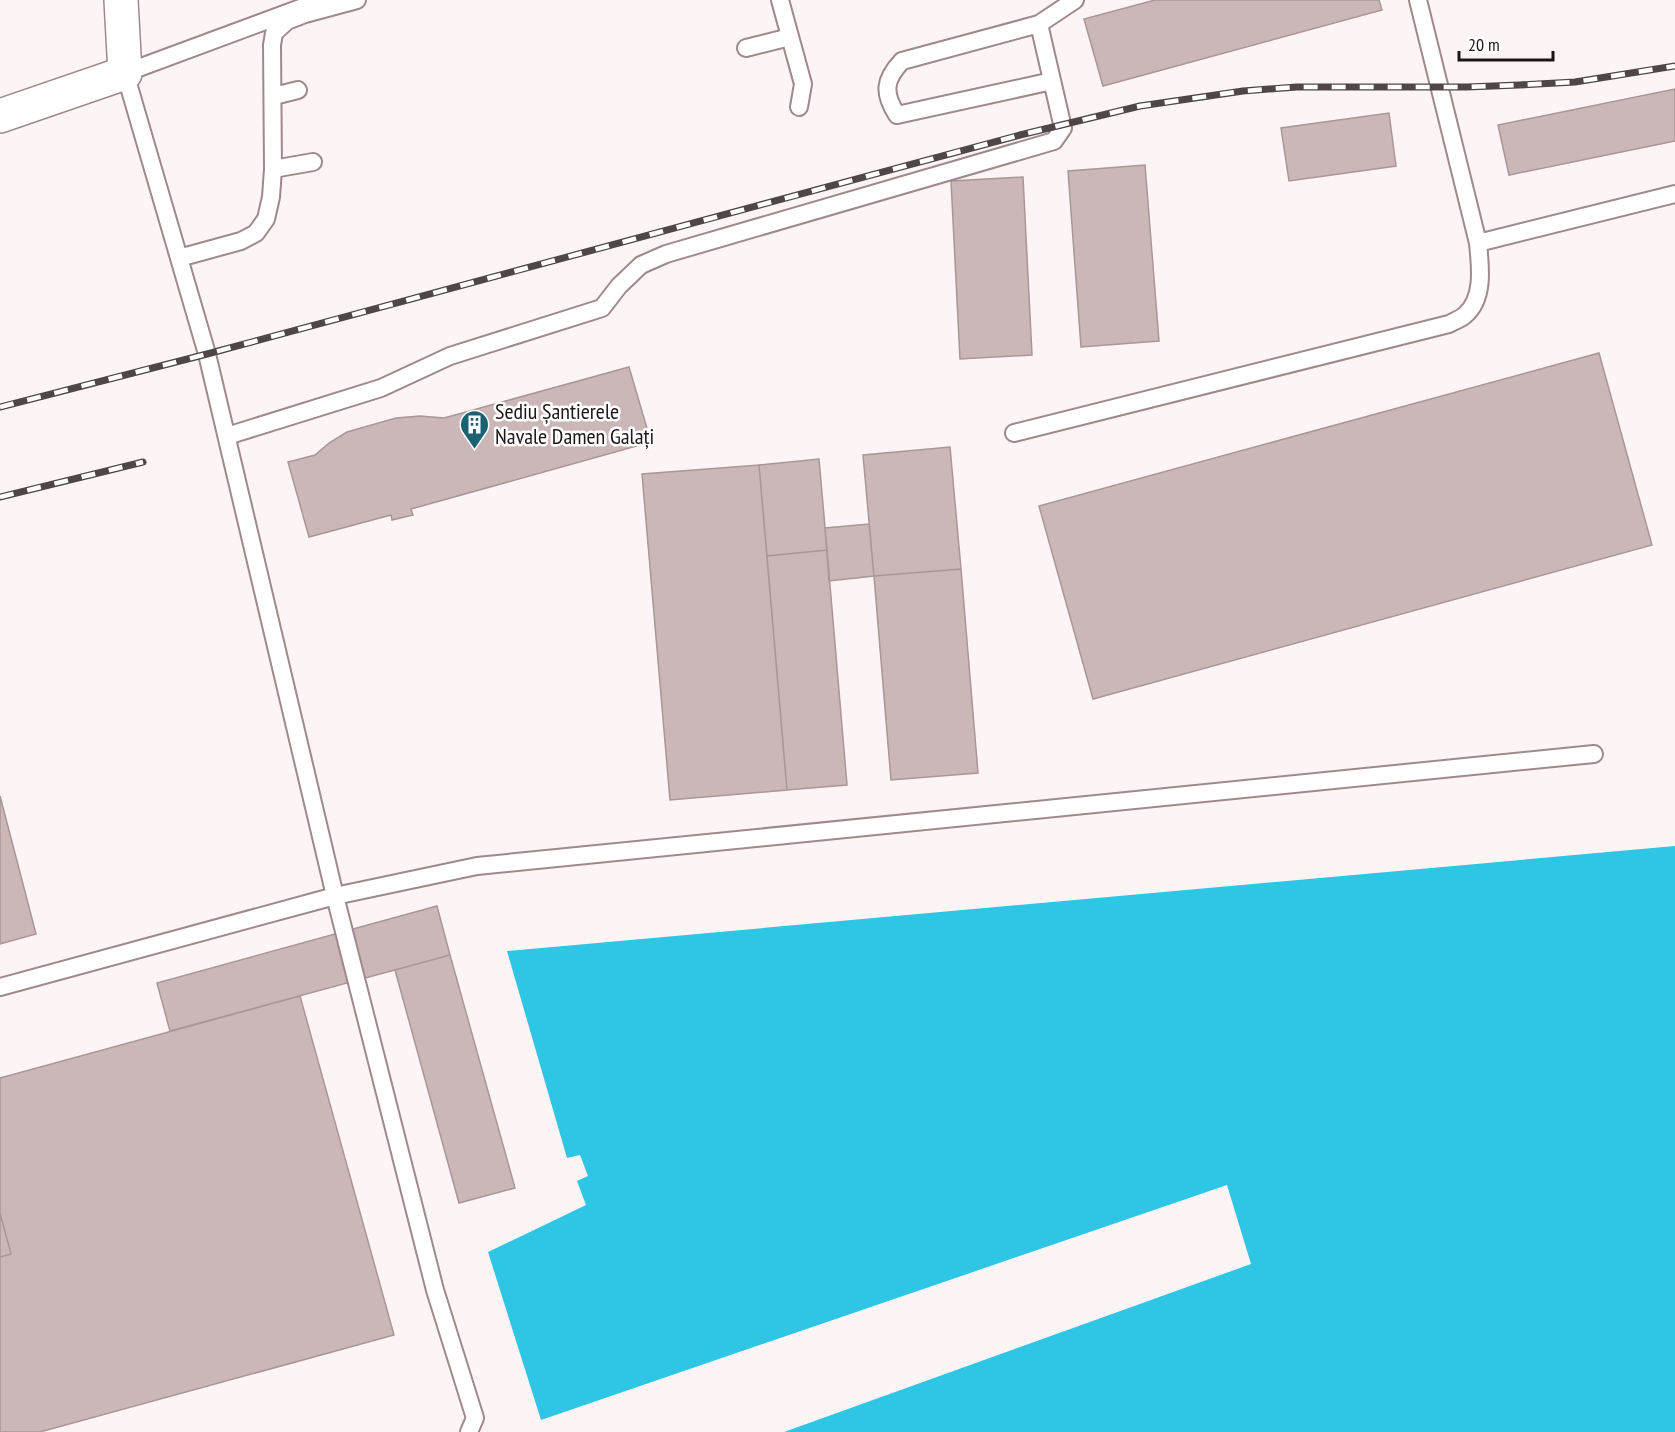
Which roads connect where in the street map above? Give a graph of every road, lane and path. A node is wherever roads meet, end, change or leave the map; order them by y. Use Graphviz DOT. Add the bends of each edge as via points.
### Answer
graph roads {
  1 [pos="121,0"];
  2 [pos="322,0"];
  3 [pos="357,0"];
  4 [pos="780,0"];
  5 [pos="1075,0"];
  6 [pos="1418,0"];
  7 [pos="1039,24"];
  8 [pos="790,37"];
  9 [pos="746,48"];
  10 [pos="124,73"];
  11 [pos="1052,81"];
  12 [pos="298,90"];
  13 [pos="274,96"];
  14 [pos="799,107"];
  15 [pos="0,116"];
  16 [pos="314,162"];
  17 [pos="273,169"];
  18 [pos="1675,194"];
  19 [pos="1478,243"];
  20 [pos="179,258"];
  21 [pos="1014,433"];
  22 [pos="227,436"];
  23 [pos="1594,754"];
  24 [pos="335,896"];
  25 [pos="0,987"];
  26 [pos="469,1432"];
  1 -- 10 [label="street"];
  2 -- 10 [label="lane"];
  3 -- 13 [label="lane" via="287,21 274,33"];
  4 -- 8 [label="lane"];
  5 -- 7 [label="lane"];
  6 -- 19 [label="lane"];
  7 -- 11 [label="lane"];
  7 -- 11 [label="lane" via="902,61 887,81 889,103 897,115"];
  8 -- 9 [label="lane"];
  8 -- 14 [label="lane" via="803,84"];
  10 -- 15 [label="street"];
  10 -- 20 [label="lane"];
  11 -- 22 [label="lane" via="1063,128 1054,141 666,254 641,265 602,308 450,356 381,388"];
  12 -- 13 [label="lane"];
  13 -- 17 [label="lane"];
  16 -- 17 [label="lane"];
  17 -- 20 [label="lane" via="272,197 266,219 256,233"];
  18 -- 19 [label="lane"];
  19 -- 21 [label="lane" via="1478,295 1467,314 1449,324"];
  20 -- 22 [label="lane"];
  22 -- 24 [label="lane"];
  23 -- 24 [label="lane" via="477,866"];
  24 -- 25 [label="lane"];
  24 -- 26 [label="lane" via="435,1290 475,1418"];
}
